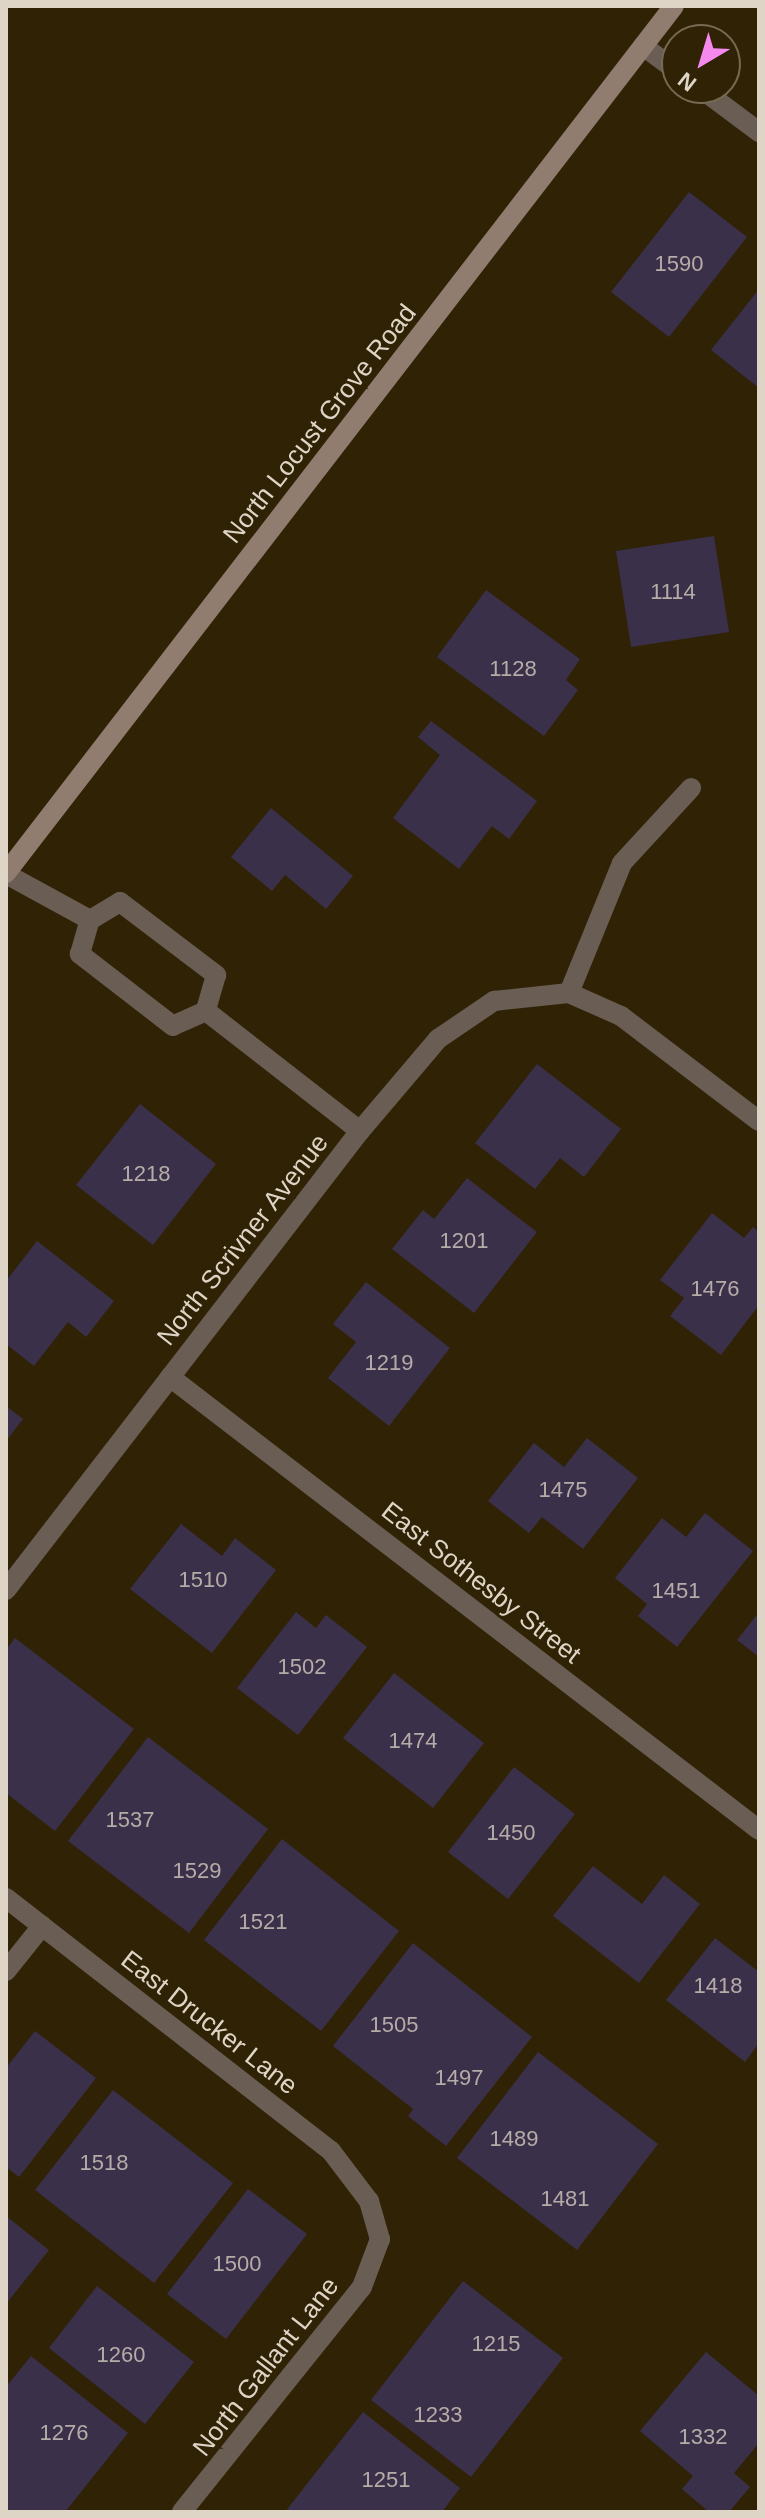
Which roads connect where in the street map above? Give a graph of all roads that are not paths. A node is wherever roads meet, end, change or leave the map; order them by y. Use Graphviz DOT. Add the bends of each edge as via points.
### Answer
graph roads {
  1 [pos="674,6"];
  2 [pos="643,46"];
  3 [pos="661,59"];
  4 [pos="721,104"];
  5 [pos="759,132"];
  6 [pos="691,788"];
  7 [pos="6,874"];
  8 [pos="90,920"];
  9 [pos="569,993"];
  10 [pos="206,1011"];
  11 [pos="759,1121"];
  12 [pos="360,1131"];
  13 [pos="170,1377"];
  14 [pos="6,1590"];
  15 [pos="759,1830"];
  16 [pos="6,1898"];
  17 [pos="42,1926"];
  18 [pos="6,1971"];
  19 [pos="369,2201"];
  20 [pos="182,2512"];
  1 -- 2 [label="main road, North Locust Grove Road"];
  2 -- 3 [label="street"];
  2 -- 7 [label="main road, North Locust Grove Road"];
  4 -- 5 [label="street"];
  6 -- 9 [label="street" via="622,863"];
  7 -- 8 [label="street"];
  8 -- 10 [label="street" via="80,954 173,1026"];
  8 -- 10 [label="street" via="120,902 216,975"];
  9 -- 11 [label="street" via="621,1016"];
  9 -- 12 [label="street, North Scrivner Avenue" via="494,1001 438,1039"];
  10 -- 12 [label="street"];
  12 -- 13 [label="street, North Scrivner Avenue"];
  13 -- 14 [label="street, North Scrivner Avenue"];
  13 -- 15 [label="street, East Sothesby Street"];
  16 -- 17 [label="street, East Drucker Lane"];
  17 -- 18 [label="street"];
  17 -- 19 [label="street, East Drucker Lane" via="331,2151"];
  19 -- 20 [label="street, North Gallant Lane" via="380,2239 362,2287"];
}
